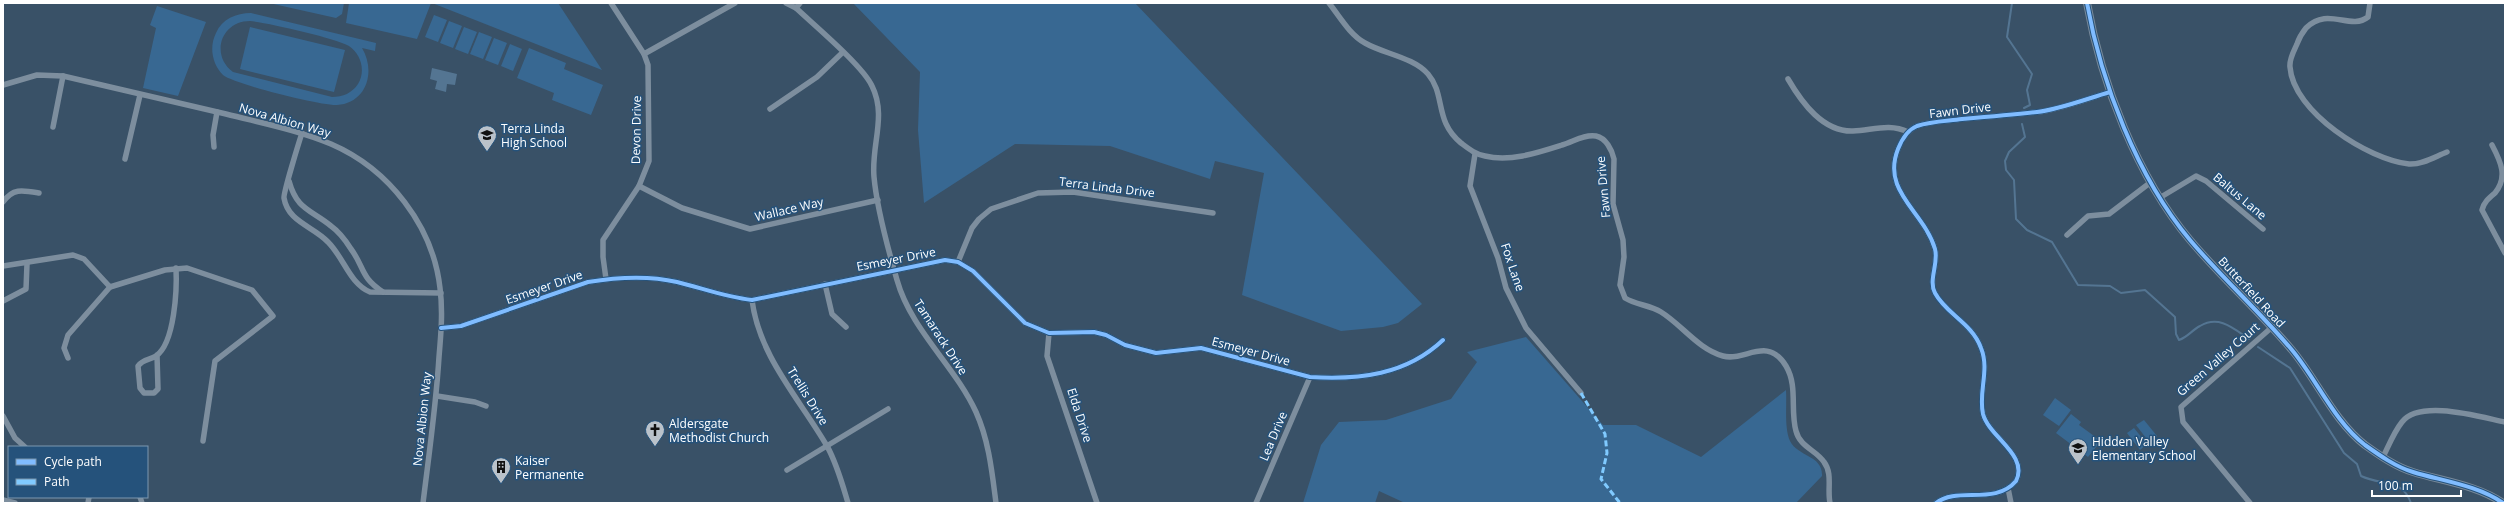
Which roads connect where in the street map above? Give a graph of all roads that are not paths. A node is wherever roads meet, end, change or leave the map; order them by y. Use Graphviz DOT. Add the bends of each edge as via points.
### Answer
graph roads {
  1 [pos="611,3"];
  2 [pos="734,3"];
  3 [pos="786,3"];
  4 [pos="1329,3"];
  5 [pos="2087,3"];
  6 [pos="2370,3"];
  7 [pos="798,6"];
  8 [pos="842,53"];
  9 [pos="644,54"];
  10 [pos="63,76"];
  11 [pos="1788,79"];
  12 [pos="3,86"];
  13 [pos="2110,92"];
  14 [pos="140,95"];
  15 [pos="770,109"];
  16 [pos="217,112"];
  17 [pos="53,127"];
  18 [pos="1908,132"];
  19 [pos="302,133"];
  20 [pos="2492,145"];
  21 [pos="214,147"];
  22 [pos="2447,152"];
  23 [pos="1475,154"];
  24 [pos="125,159"];
  25 [pos="289,181"];
  26 [pos="2151,182"];
  27 [pos="639,186"];
  28 [pos="39,193"];
  29 [pos="2161,197"];
  30 [pos="878,200"];
  31 [pos="3,202"];
  32 [pos="1213,213"];
  33 [pos="2263,230"];
  34 [pos="2067,235"];
  35 [pos="2505,253"];
  36 [pos="958,262"];
  37 [pos="27,264"];
  38 [pos="3,266"];
  39 [pos="176,268"];
  40 [pos="894,269"];
  41 [pos="606,279"];
  42 [pos="825,284"];
  43 [pos="110,287"];
  44 [pos="383,292"];
  45 [pos="441,293"];
  46 [pos="752,300"];
  47 [pos="3,301"];
  48 [pos="441,328"];
  49 [pos="846,328"];
  50 [pos="2271,328"];
  51 [pos="1049,333"];
  52 [pos="1443,340"];
  53 [pos="157,355"];
  54 [pos="68,358"];
  55 [pos="1310,378"];
  56 [pos="1581,394"];
  57 [pos="436,396"];
  58 [pos="486,406"];
  59 [pos="888,409"];
  60 [pos="3,416"];
  61 [pos="2505,422"];
  62 [pos="203,442"];
  63 [pos="24,446"];
  64 [pos="827,446"];
  65 [pos="2383,457"];
  66 [pos="787,470"];
  67 [pos="2008,488"];
  68 [pos="3,500"];
  69 [pos="1948,500"];
  70 [pos="15,503"];
  71 [pos="423,503"];
  72 [pos="848,503"];
  73 [pos="996,503"];
  74 [pos="1097,503"];
  75 [pos="1256,503"];
  76 [pos="1830,503"];
  77 [pos="1936,503"];
  78 [pos="2011,503"];
  79 [pos="2250,503"];
  80 [pos="2503,503"];
  1 -- 9 [label="street, Devon Drive"];
  2 -- 9 [label="street"];
  3 -- 7 [label="street, Tamarack Drive"];
  4 -- 23 [label="street, Fawn Drive" via="1354,35 1365,43 1413,64 1427,73 1445,125 1452,135"];
  5 -- 13 [label="street, Butterfield Road" via="2092,35"];
  6 -- 22 [label="street" via="2368,17 2362,22 2336,17 2324,19 2307,27 2292,53 2290,66 2294,82 2308,106 2359,146 2411,164"];
  7 -- 8 [label="street, Tamarack Drive"];
  8 -- 15 [label="street" via="817,77"];
  8 -- 30 [label="street, Tamarack Drive" via="866,76 878,98 879,124 873,159"];
  9 -- 27 [label="street, Devon Drive" via="648,65 649,161"];
  10 -- 12 [label="street, Nova Albion Way" via="37,75"];
  10 -- 14 [label="street, Nova Albion Way"];
  10 -- 17 [label="street"];
  11 -- 18 [label="street" via="1810,110 1840,130 1899,127"];
  13 -- 18 [label="street, Fawn Drive" via="2039,112 1931,122"];
  13 -- 26 [label="street, Butterfield Road"];
  14 -- 16 [label="street, Nova Albion Way"];
  14 -- 24 [label="street"];
  16 -- 19 [label="street, Nova Albion Way"];
  16 -- 21 [label="street" via="213,135"];
  18 -- 67 [label="street" via="1896,154 1896,184 1906,202 1926,225 1931,237 1936,263 1933,287 1935,294 1972,331 1981,348 1986,365 1983,413 1988,425 2012,453 2017,464 2018,477"];
  19 -- 25 [label="street"];
  19 -- 45 [label="street, Nova Albion Way" via="332,144 359,159 399,196 426,238 438,272"];
  20 -- 35 [label="street" via="2504,175 2502,186 2484,204 2482,210"];
  23 -- 56 [label="street, Fox Lane" via="1470,186 1498,258 1506,288 1526,328"];
  23 -- 76 [label="street, Fawn Drive" via="1495,159 1512,158 1562,145 1584,136 1597,136 1603,139 1614,159 1613,204 1622,240 1624,257 1620,285 1625,298 1667,316 1710,351 1724,356 1764,350 1782,361 1792,386 1795,431 1803,444 1824,462 1829,472"];
  25 -- 44 [label="street" via="293,197 305,210 332,226 352,249 369,283"];
  25 -- 44 [label="street" via="284,196 287,210 328,241 341,256 360,288 370,292"];
  26 -- 29 [label="street, Butterfield Road"];
  26 -- 34 [label="street" via="2109,214 2088,216"];
  27 -- 30 [label="street, Wallace Way" via="682,208 750,229"];
  27 -- 41 [label="street, Devon Drive" via="603,240"];
  28 -- 31 [label="street" via="15,191"];
  29 -- 33 [label="street, Baltus Lane" via="2196,176 2206,181"];
  29 -- 50 [label="street, Butterfield Road" via="2189,239"];
  30 -- 40 [label="street, Tamarack Drive"];
  32 -- 36 [label="street, Terra Linda Drive" via="1073,192 1038,193 991,209 979,219 972,228"];
  36 -- 40 [label="street, Esmeyer Drive" via="932,261"];
  36 -- 51 [label="street, Esmeyer Drive" via="973,271 1025,323"];
  37 -- 38 [label="street"];
  37 -- 43 [label="street" via="73,255 84,260"];
  37 -- 47 [label="street" via="26,289"];
  39 -- 43 [label="street"];
  39 -- 53 [label="street" via="174,312 168,337"];
  39 -- 62 [label="street" via="187,268 252,290 272,316 216,361"];
  40 -- 42 [label="street, Esmeyer Drive"];
  40 -- 73 [label="street, Tamarack Drive" via="910,311 976,412 988,446"];
  41 -- 46 [label="street, Esmeyer Drive" via="642,277 676,282 729,297"];
  41 -- 48 [label="street, Esmeyer Drive" via="588,282 461,326"];
  42 -- 46 [label="street, Esmeyer Drive"];
  42 -- 49 [label="street" via="832,314"];
  43 -- 54 [label="street" via="68,335 64,348"];
  44 -- 45 [label="street"];
  45 -- 48 [label="street, Nova Albion Way"];
  46 -- 64 [label="street, Trellis Drive" via="754,322 762,344"];
  48 -- 57 [label="street, Nova Albion Way"];
  50 -- 65 [label="street, Butterfield Road" via="2296,356 2358,439"];
  50 -- 79 [label="street, Green Valley Court" via="2181,406 2183,422"];
  51 -- 55 [label="street, Esmeyer Drive" via="1106,334 1125,345 1156,353 1201,348"];
  51 -- 74 [label="street, Elda Drive" via="1047,356"];
  52 -- 55 [label="street, Esmeyer Drive" via="1419,360 1395,370 1365,376"];
  53 -- 53 [label="street" via="142,361 138,366 140,388 144,393 158,390"];
  55 -- 75 [label="street, Lea Drive"];
  57 -- 58 [label="street"];
  57 -- 71 [label="street, Nova Albion Way"];
  59 -- 64 [label="street"];
  60 -- 63 [label="street" via="15,438"];
  61 -- 65 [label="street" via="2427,409 2414,412 2402,421"];
  64 -- 66 [label="street"];
  64 -- 72 [label="street, Trellis Drive" via="838,468"];
  65 -- 80 [label="street, Butterfield Road" via="2406,469 2482,492"];
  67 -- 69 [label="street"];
  67 -- 78 [label="street"];
  68 -- 70 [label="street"];
  69 -- 77 [label="street"];
}
